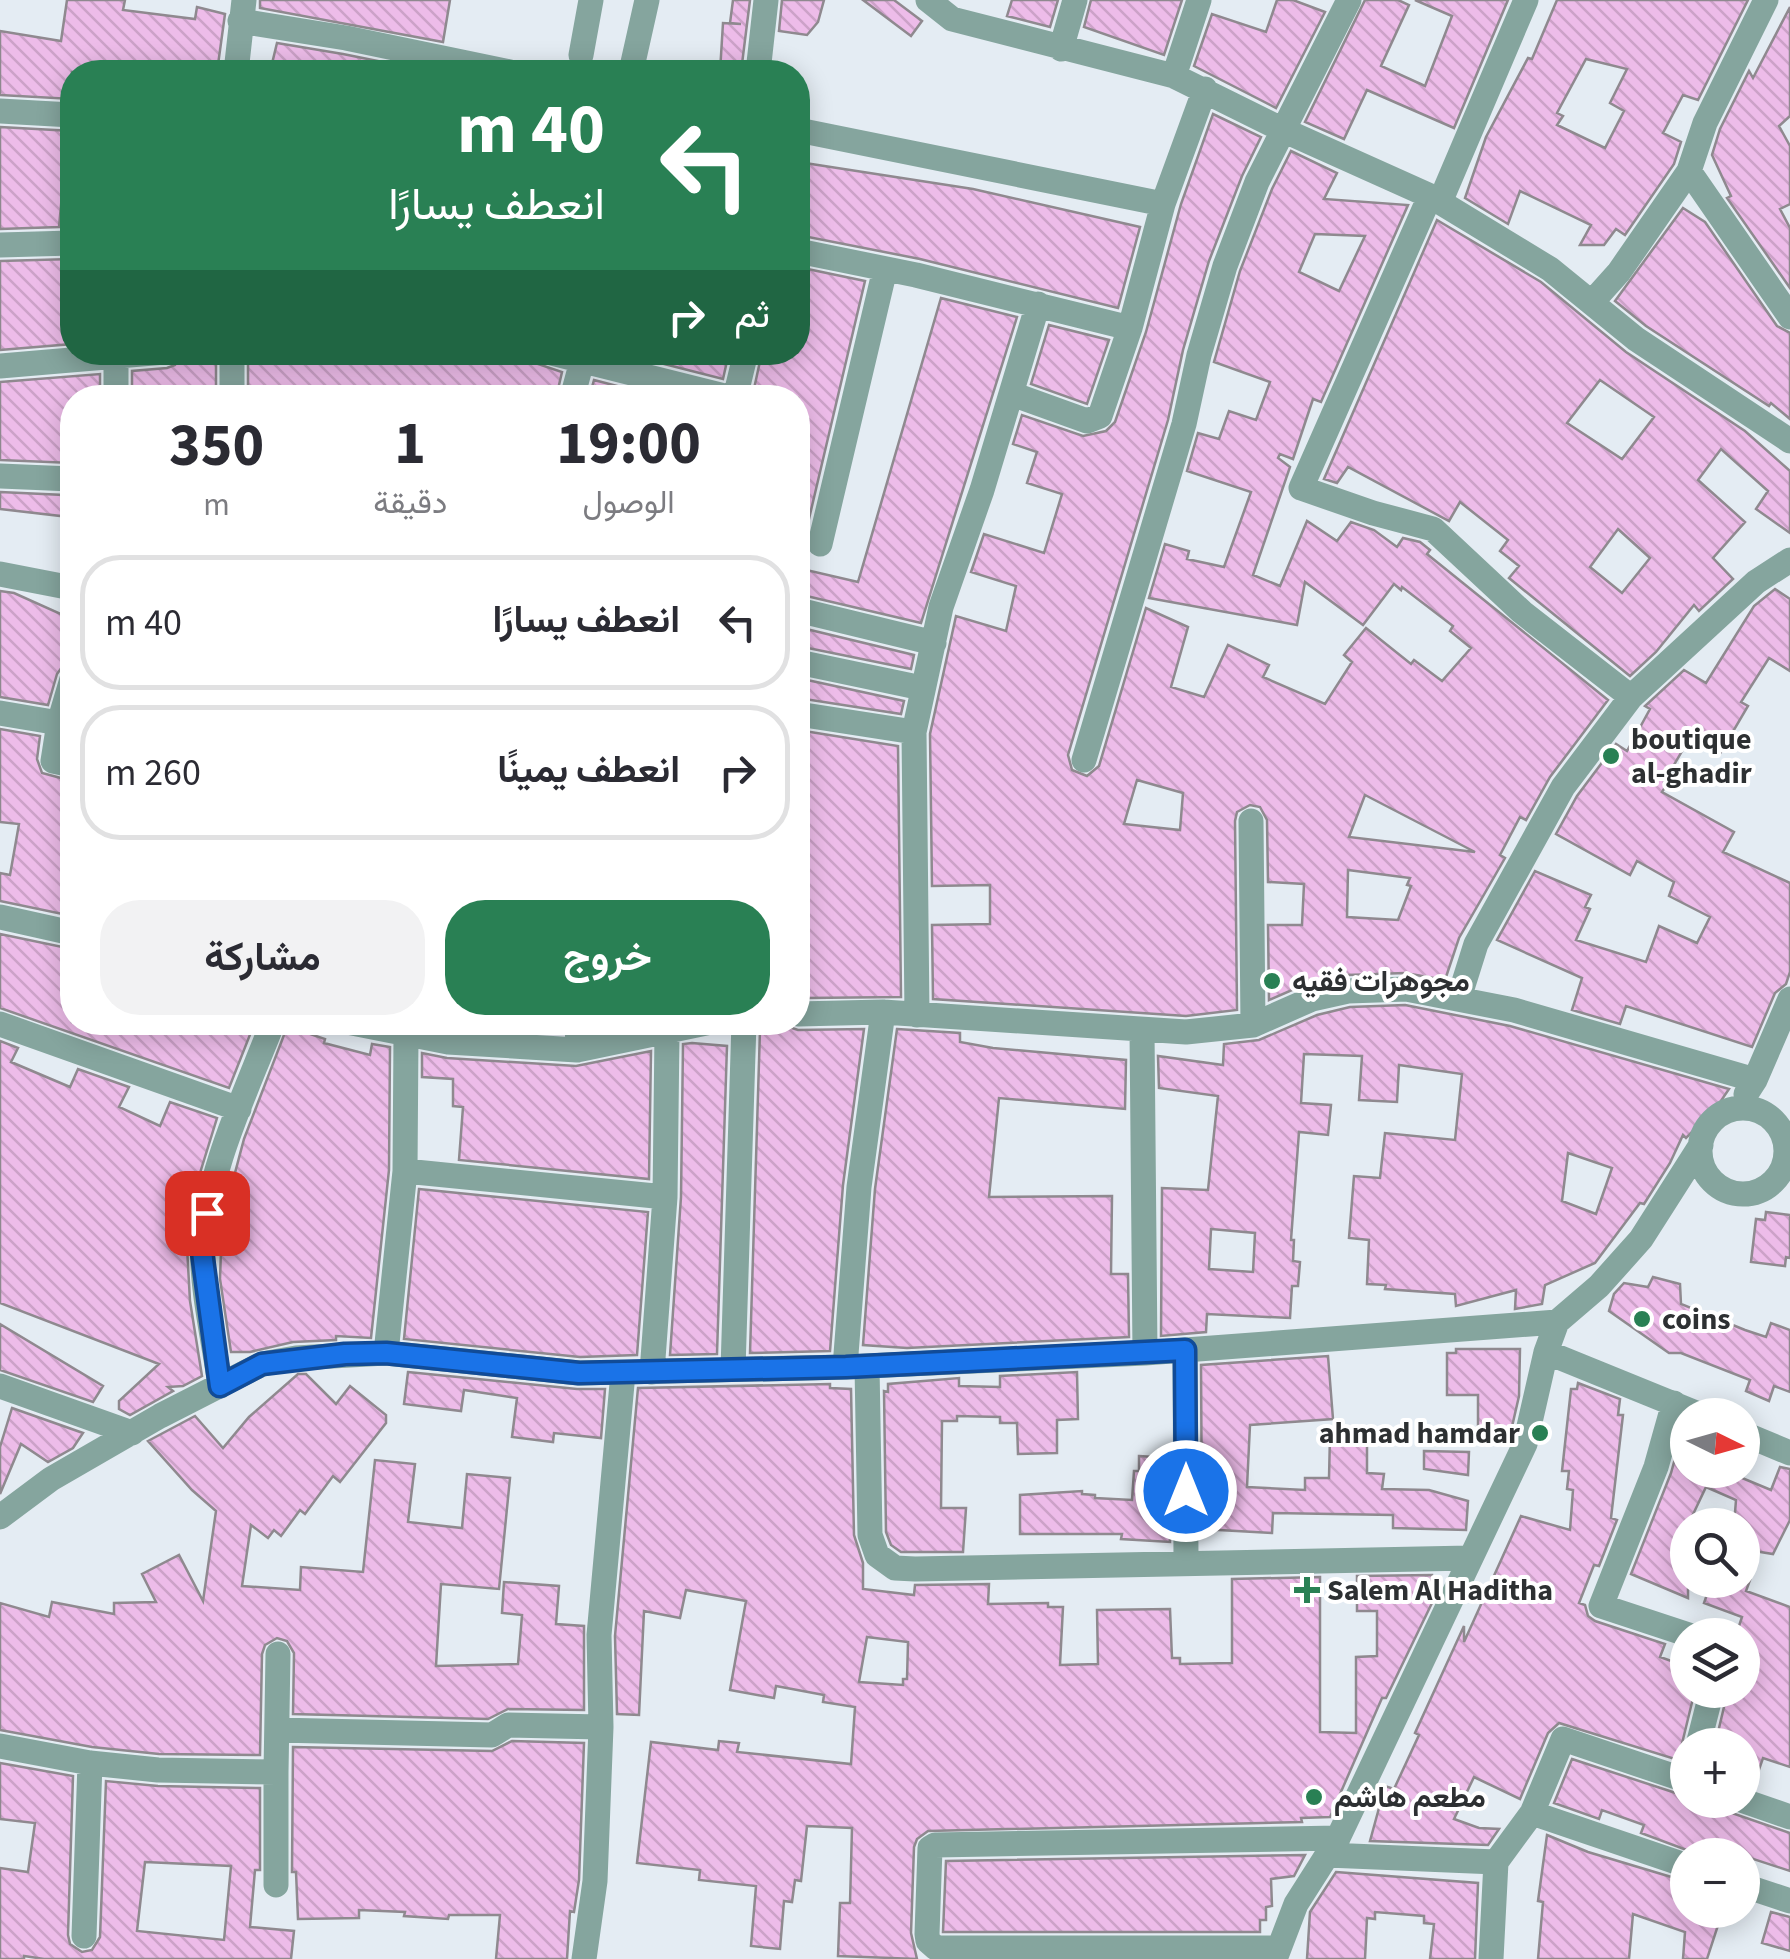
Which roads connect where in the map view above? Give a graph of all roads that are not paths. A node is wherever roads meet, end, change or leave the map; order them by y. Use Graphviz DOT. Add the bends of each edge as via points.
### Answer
graph roads {
  1 [pos="591,0"];
  2 [pos="647,0"];
  3 [pos="766,0"];
  4 [pos="928,0"];
  5 [pos="1075,0"];
  6 [pos="1199,0"];
  7 [pos="1349,0"];
  8 [pos="1526,0"];
  9 [pos="1766,0"];
  10 [pos="239,6"];
  11 [pos="954,10"];
  12 [pos="1061,48"];
  13 [pos="581,55"];
  14 [pos="237,60"];
  15 [pos="452,60"];
  16 [pos="634,60"];
  17 [pos="759,60"];
  18 [pos="1174,76"];
  19 [pos="1205,89"];
  20 [pos="0,110"];
  21 [pos="60,114"];
  22 [pos="1284,130"];
  23 [pos="810,132"];
  24 [pos="1689,171"];
  25 [pos="1435,199"];
  26 [pos="1163,204"];
  27 [pos="60,244"];
  28 [pos="0,245"];
  29 [pos="810,253"];
  30 [pos="885,268"];
  31 [pos="1593,301"];
  32 [pos="1038,304"];
  33 [pos="1790,317"];
  34 [pos="1130,328"];
  35 [pos="60,362"];
  36 [pos="598,365"];
  37 [pos="0,366"];
  38 [pos="680,385"];
  39 [pos="1012,394"];
  40 [pos="1790,441"];
  41 [pos="0,476"];
  42 [pos="60,478"];
  43 [pos="820,544"];
  44 [pos="1790,560"];
  45 [pos="0,574"];
  46 [pos="60,586"];
  47 [pos="810,613"];
  48 [pos="934,644"];
  49 [pos="810,665"];
  50 [pos="922,688"];
  51 [pos="1631,696"];
  52 [pos="0,712"];
  53 [pos="810,716"];
  54 [pos="60,717"];
  55 [pos="58,723"];
  56 [pos="914,732"];
  57 [pos="1084,760"];
  58 [pos="60,762"];
  59 [pos="1250,821"];
  60 [pos="0,918"];
  61 [pos="60,930"];
  62 [pos="1460,998"];
  63 [pos="1790,999"];
  64 [pos="884,1012"];
  65 [pos="810,1014"];
  66 [pos="916,1015"];
  67 [pos="0,1024"];
  68 [pos="1253,1025"];
  69 [pos="1142,1030"];
  70 [pos="268,1035"];
  71 [pos="402,1035"];
  72 [pos="578,1035"];
  73 [pos="652,1035"];
  74 [pos="667,1035"];
  75 [pos="744,1035"];
  76 [pos="406,1036"];
  77 [pos="577,1050"];
  78 [pos="1755,1080"];
  79 [pos="1736,1109"];
  80 [pos="239,1110"];
  81 [pos="1787,1140"];
  82 [pos="1701,1145"];
  83 [pos="405,1171"];
  84 [pos="1763,1190"];
  85 [pos="1790,1193"];
  86 [pos="665,1198"];
  87 [pos="1556,1322"];
  88 [pos="1185,1350"];
  89 [pos="1546,1352"];
  90 [pos="386,1353"];
  91 [pos="1145,1353"];
  92 [pos="856,1366"];
  93 [pos="732,1369"];
  94 [pos="652,1372"];
  95 [pos="623,1373"];
  96 [pos="0,1386"];
  97 [pos="220,1386"];
  98 [pos="1670,1402"];
  99 [pos="1670,1418"];
  100 [pos="132,1432"];
  101 [pos="1760,1440"];
  102 [pos="1790,1453"];
  103 [pos="0,1517"];
  104 [pos="1470,1558"];
  105 [pos="1186,1561"];
  106 [pos="1670,1629"];
  107 [pos="278,1654"];
  108 [pos="600,1728"];
  109 [pos="277,1730"];
  110 [pos="0,1746"];
  111 [pos="90,1763"];
  112 [pos="276,1772"];
  113 [pos="1670,1774"];
  114 [pos="1760,1807"];
  115 [pos="1532,1814"];
  116 [pos="1790,1817"];
  117 [pos="1333,1846"];
  118 [pos="1670,1860"];
  119 [pos="1496,1862"];
  120 [pos="276,1886"];
  121 [pos="1760,1890"];
  122 [pos="1790,1901"];
  123 [pos="84,1936"];
  124 [pos="1276,1954"];
  125 [pos="584,1959"];
  126 [pos="1491,1959"];
  1 -- 13 [label="street"];
  2 -- 16 [label="street"];
  3 -- 17 [label="street"];
  4 -- 11 [label="street"];
  5 -- 12 [label="street"];
  6 -- 18 [label="street"];
  7 -- 22 [label="street"];
  8 -- 25 [label="street"];
  9 -- 24 [label="street"];
  10 -- 14 [label="street"];
  10 -- 15 [label="street"];
  11 -- 12 [label="street"];
  12 -- 18 [label="street"];
  18 -- 19 [label="street"];
  19 -- 22 [label="street"];
  19 -- 26 [label="street"];
  20 -- 21 [label="street"];
  22 -- 25 [label="street"];
  22 -- 57 [label="street" via="1225,266"];
  23 -- 26 [label="street"];
  24 -- 31 [label="street"];
  24 -- 33 [label="street"];
  25 -- 31 [label="street"];
  25 -- 51 [label="street" via="1300,488 1434,529 1522,612"];
  26 -- 34 [label="street"];
  27 -- 28 [label="street"];
  29 -- 30 [label="street"];
  30 -- 32 [label="street"];
  30 -- 43 [label="street"];
  31 -- 40 [label="street" via="1636,339"];
  32 -- 34 [label="street"];
  32 -- 39 [label="street"];
  34 -- 39 [label="street" via="1094,421"];
  35 -- 37 [label="street"];
  36 -- 38 [label="street"];
  39 -- 48 [label="street"];
  41 -- 42 [label="street"];
  44 -- 51 [label="street" via="1756,582"];
  45 -- 46 [label="street"];
  47 -- 48 [label="street"];
  48 -- 50 [label="street"];
  49 -- 50 [label="street"];
  50 -- 56 [label="street"];
  51 -- 62 [label="street" via="1564,787 1476,944"];
  52 -- 55 [label="street"];
  53 -- 56 [label="street"];
  54 -- 55 [label="street"];
  55 -- 58 [label="street" via="54,761"];
  56 -- 66 [label="street"];
  59 -- 68 [label="street"];
  60 -- 61 [label="street"];
  62 -- 68 [label="street" via="1406,989 1348,991"];
  62 -- 78 [label="street"];
  63 -- 78 [label="street"];
  64 -- 65 [label="street"];
  64 -- 66 [label="street"];
  64 -- 92 [label="street" via="859,1187"];
  66 -- 69 [label="street"];
  67 -- 80 [label="street"];
  68 -- 69 [label="street"];
  69 -- 91 [label="street"];
  70 -- 80 [label="street"];
  71 -- 76 [label="street"];
  72 -- 77 [label="street"];
  73 -- 77 [label="street"];
  74 -- 86 [label="street"];
  75 -- 93 [label="street"];
  76 -- 77 [label="street"];
  76 -- 83 [label="street"];
  78 -- 79 [label="street"];
  79 -- 81 [label="street" via="1762,1112"];
  79 -- 82 [label="street" via="1712,1121"];
  80 -- 97 [label="street" via="220,1162 202,1252"];
  81 -- 84 [label="street" via="1782,1170"];
  82 -- 84 [label="street" via="1705,1172 1724,1190"];
  82 -- 87 [label="street" via="1641,1239"];
  83 -- 86 [label="street"];
  83 -- 90 [label="street"];
  84 -- 85 [label="street"];
  86 -- 94 [label="street"];
  87 -- 88 [label="street"];
  87 -- 89 [label="street"];
  88 -- 91 [label="street"];
  88 -- 105 [label="street"];
  89 -- 98 [label="street"];
  89 -- 104 [label="street" via="1525,1444"];
  90 -- 95 [label="street"];
  90 -- 97 [label="street" via="262,1364"];
  91 -- 92 [label="street"];
  92 -- 93 [label="street"];
  92 -- 105 [label="street" via="870,1535 877,1555 895,1568"];
  93 -- 94 [label="street"];
  94 -- 95 [label="street"];
  95 -- 108 [label="street" via="599,1635"];
  96 -- 100 [label="street"];
  97 -- 100 [label="street"];
  99 -- 106 [label="street" via="1601,1606"];
  100 -- 103 [label="street"];
  101 -- 102 [label="street"];
  104 -- 105 [label="street"];
  104 -- 117 [label="street"];
  107 -- 109 [label="street"];
  108 -- 109 [label="street" via="508,1725 492,1735"];
  108 -- 125 [label="street" via="595,1882"];
  109 -- 112 [label="street"];
  110 -- 111 [label="street"];
  111 -- 112 [label="street"];
  111 -- 123 [label="street"];
  112 -- 120 [label="street"];
  113 -- 115 [label="street" via="1563,1739"];
  114 -- 116 [label="street"];
  115 -- 118 [label="street"];
  115 -- 119 [label="street"];
  117 -- 119 [label="street"];
  117 -- 124 [label="street" via="1296,1904"];
  117 -- 124 [label="street" via="930,1848 926,1934 936,1948"];
  119 -- 126 [label="street"];
  121 -- 122 [label="street"];
}
